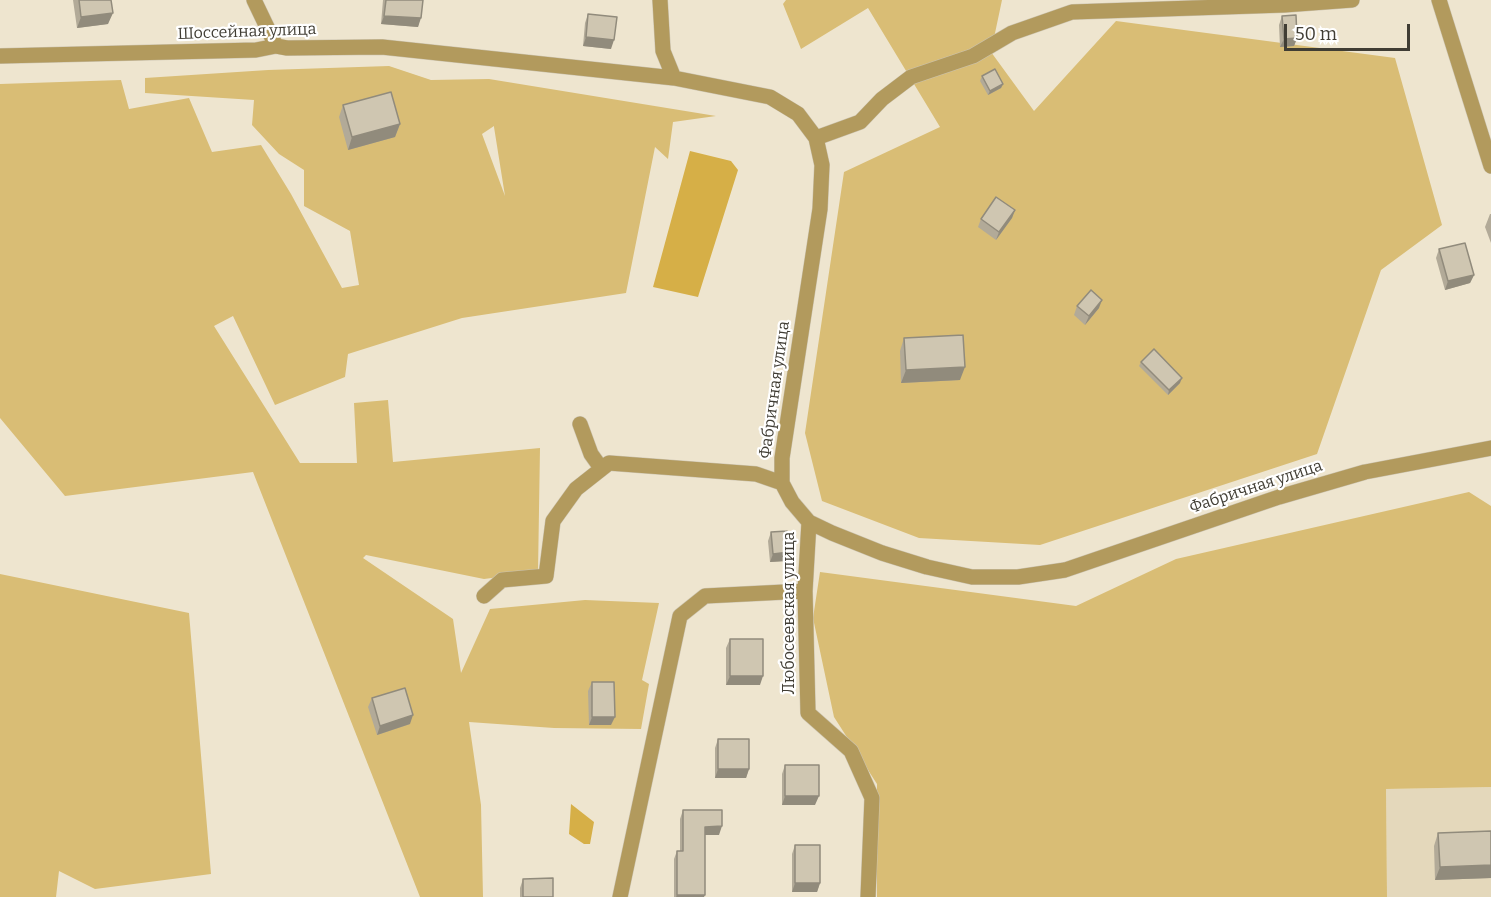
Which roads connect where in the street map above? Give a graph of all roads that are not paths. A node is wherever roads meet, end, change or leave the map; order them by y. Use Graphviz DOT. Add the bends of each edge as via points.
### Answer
graph roads {
  1 [pos="254,0"];
  2 [pos="660,0"];
  3 [pos="1352,0"];
  4 [pos="1438,0"];
  5 [pos="276,46"];
  6 [pos="0,56"];
  7 [pos="674,78"];
  8 [pos="816,138"];
  9 [pos="1491,166"];
  10 [pos="580,424"];
  11 [pos="1491,448"];
  12 [pos="601,468"];
  13 [pos="782,483"];
  14 [pos="809,522"];
  15 [pos="805,591"];
  16 [pos="484,596"];
  17 [pos="620,897"];
  18 [pos="868,897"];
  1 -- 5 [label="street"];
  2 -- 7 [label="street" via="663,51"];
  3 -- 8 [label="street" via="1072,12 1012,33 973,56 912,77 860,122"];
  4 -- 9 [label="street"];
  5 -- 6 [label="street, Шоссейная улица" via="256,50"];
  5 -- 7 [label="street, Шоссейная улица" via="382,47"];
  7 -- 8 [label="street, Фабричная улица" via="770,97 798,114"];
  8 -- 13 [label="street, Фабричная улица" via="822,165 820,209 782,458"];
  10 -- 12 [label="street" via="588,449"];
  11 -- 14 [label="street, Фабричная улица" via="1365,472 1065,570 1018,577 972,577 927,567"];
  12 -- 13 [label="street" via="609,463 756,474"];
  12 -- 16 [label="street" via="576,489 553,521 546,576 502,580"];
  13 -- 14 [label="street, Фабричная улица"];
  14 -- 15 [label="street, Любосеевская улица"];
  15 -- 17 [label="street" via="705,596 680,616"];
  15 -- 18 [label="street, Любосеевская улица" via="808,713 851,751 873,798"];
}
